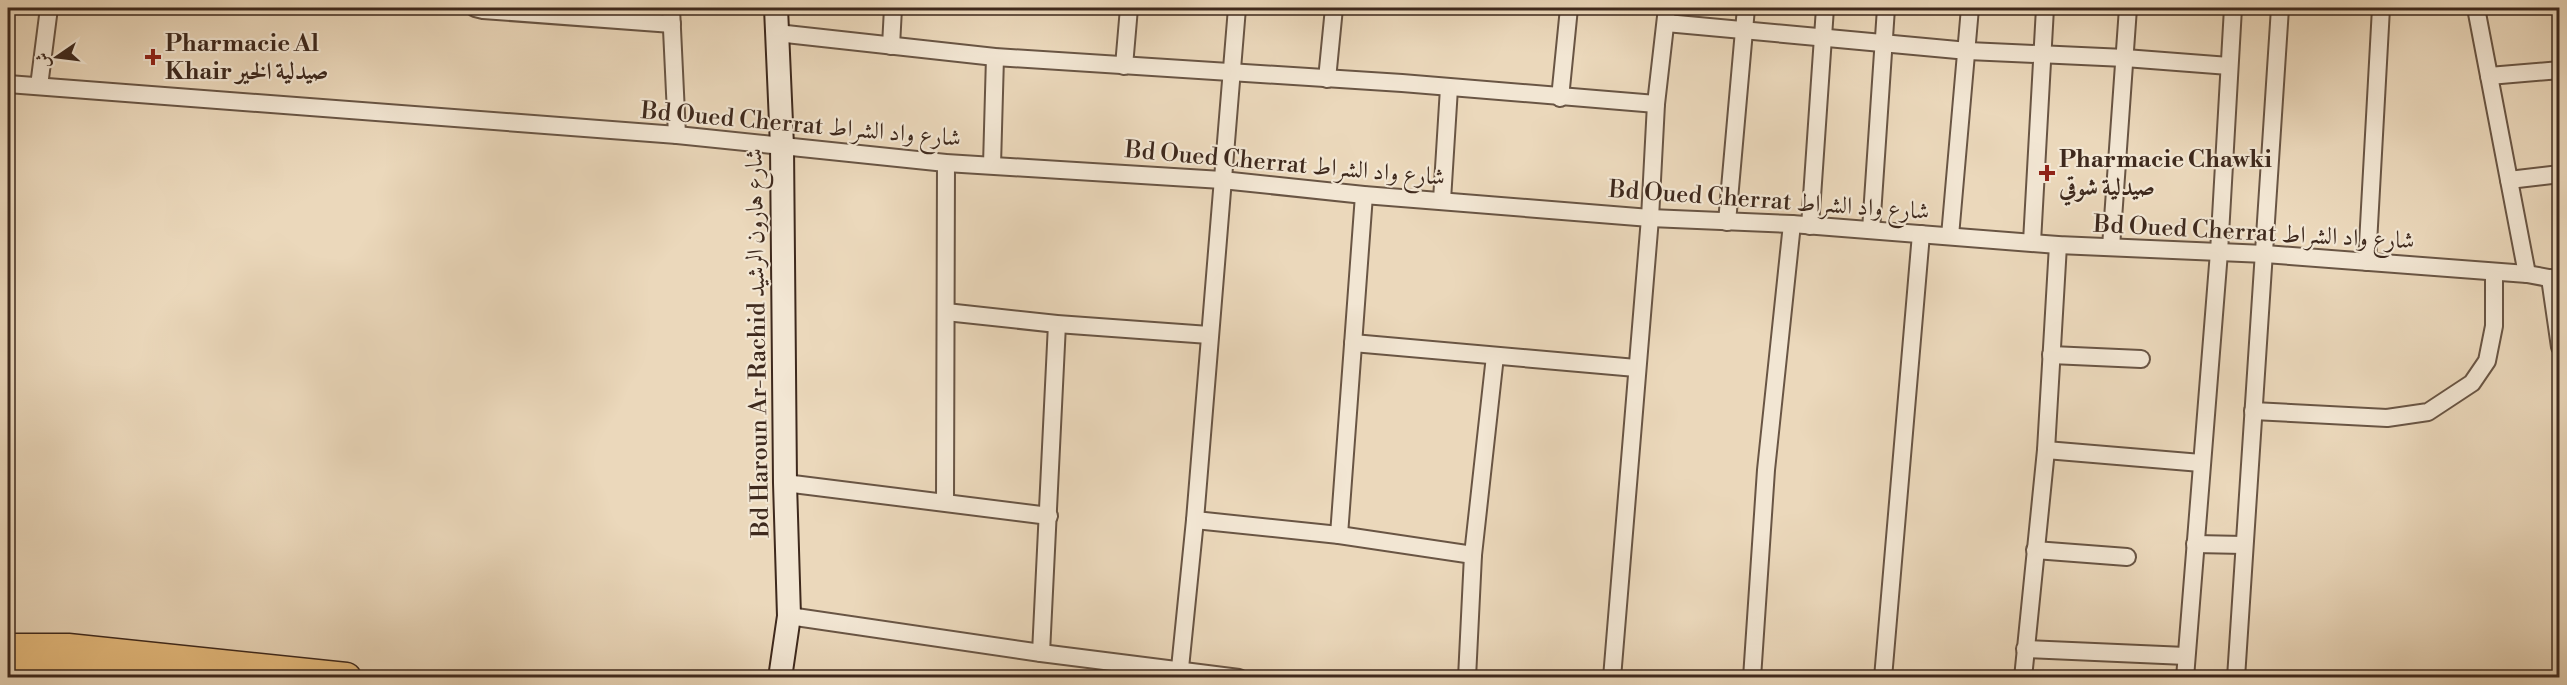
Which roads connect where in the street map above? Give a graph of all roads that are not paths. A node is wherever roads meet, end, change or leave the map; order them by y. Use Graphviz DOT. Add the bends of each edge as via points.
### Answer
graph roads {
  1 [pos="49,8"];
  2 [pos="475,8"];
  3 [pos="776,8"];
  4 [pos="893,8"];
  5 [pos="1129,8"];
  6 [pos="1237,8"];
  7 [pos="1334,8"];
  8 [pos="1569,8"];
  9 [pos="1746,8"];
  10 [pos="1825,8"];
  11 [pos="1886,8"];
  12 [pos="1970,8"];
  13 [pos="2045,8"];
  14 [pos="2128,8"];
  15 [pos="2233,8"];
  16 [pos="2280,8"];
  17 [pos="2381,8"];
  18 [pos="2476,8"];
  19 [pos="570,12"];
  20 [pos="1666,15"];
  21 [pos="672,16"];
  22 [pos="1744,29"];
  23 [pos="777,33"];
  24 [pos="1822,38"];
  25 [pos="1884,44"];
  26 [pos="891,46"];
  27 [pos="1968,51"];
  28 [pos="2043,55"];
  29 [pos="995,57"];
  30 [pos="2125,58"];
  31 [pos="1124,66"];
  32 [pos="2229,66"];
  33 [pos="2559,70"];
  34 [pos="1232,72"];
  35 [pos="2489,76"];
  36 [pos="1327,79"];
  37 [pos="8,84"];
  38 [pos="39,86"];
  39 [pos="1449,88"];
  40 [pos="1560,98"];
  41 [pos="1656,104"];
  42 [pos="677,135"];
  43 [pos="782,146"];
  44 [pos="946,164"];
  45 [pos="992,165"];
  46 [pos="2559,174"];
  47 [pos="1222,180"];
  48 [pos="2509,180"];
  49 [pos="1364,195"];
  50 [pos="1442,200"];
  51 [pos="1650,218"];
  52 [pos="1727,222"];
  53 [pos="1792,224"];
  54 [pos="1810,226"];
  55 [pos="1871,230"];
  56 [pos="1921,234"];
  57 [pos="1950,236"];
  58 [pos="2032,243"];
  59 [pos="2058,245"];
  60 [pos="2111,247"];
  61 [pos="2219,252"];
  62 [pos="2265,254"];
  63 [pos="2367,262"];
  64 [pos="2494,272"];
  65 [pos="2527,274"];
  66 [pos="2555,279"];
  67 [pos="946,312"];
  68 [pos="1057,324"];
  69 [pos="1209,336"];
  70 [pos="1353,343"];
  71 [pos="2559,346"];
  72 [pos="2051,355"];
  73 [pos="1495,356"];
  74 [pos="2141,359"];
  75 [pos="1636,368"];
  76 [pos="2253,411"];
  77 [pos="2046,450"];
  78 [pos="2201,463"];
  79 [pos="785,483"];
  80 [pos="945,502"];
  81 [pos="1049,516"];
  82 [pos="1195,520"];
  83 [pos="1339,535"];
  84 [pos="2195,543"];
  85 [pos="2244,545"];
  86 [pos="2036,550"];
  87 [pos="1473,555"];
  88 [pos="2127,557"];
  89 [pos="789,616"];
  90 [pos="8,649"];
  91 [pos="2025,649"];
  92 [pos="1041,653"];
  93 [pos="2186,656"];
  94 [pos="8,673"];
  95 [pos="1179,674"];
  96 [pos="125,678"];
  97 [pos="346,678"];
  98 [pos="780,678"];
  99 [pos="1239,678"];
  100 [pos="1467,678"];
  101 [pos="1612,678"];
  102 [pos="1752,678"];
  103 [pos="1883,678"];
  104 [pos="2023,678"];
  105 [pos="2185,678"];
  106 [pos="2236,678"];
  1 -- 38 [label="street"];
  2 -- 19 [label="street"];
  3 -- 23 [label="street, Bd Haroun Ar-Rachid شارع هارون الرشيد"];
  4 -- 26 [label="street"];
  5 -- 31 [label="street"];
  6 -- 34 [label="street"];
  7 -- 36 [label="street"];
  8 -- 40 [label="street"];
  9 -- 22 [label="street"];
  10 -- 24 [label="street"];
  11 -- 25 [label="street"];
  12 -- 27 [label="street"];
  13 -- 28 [label="street"];
  14 -- 30 [label="street"];
  15 -- 32 [label="street"];
  16 -- 62 [label="street"];
  17 -- 63 [label="street"];
  18 -- 35 [label="street"];
  19 -- 21 [label="street"];
  20 -- 22 [label="street"];
  20 -- 41 [label="street"];
  21 -- 42 [label="street"];
  22 -- 24 [label="street"];
  22 -- 52 [label="street"];
  23 -- 26 [label="street"];
  23 -- 43 [label="street, Bd Haroun Ar-Rachid شارع هارون الرشيد"];
  24 -- 25 [label="street"];
  24 -- 54 [label="street"];
  25 -- 27 [label="street"];
  25 -- 55 [label="street"];
  26 -- 29 [label="street"];
  27 -- 28 [label="street"];
  27 -- 57 [label="street"];
  28 -- 30 [label="street"];
  28 -- 58 [label="street"];
  29 -- 31 [label="street"];
  29 -- 45 [label="street"];
  30 -- 32 [label="street"];
  30 -- 60 [label="street"];
  31 -- 34 [label="street"];
  32 -- 61 [label="street"];
  33 -- 35 [label="street"];
  34 -- 36 [label="street"];
  34 -- 47 [label="street"];
  35 -- 48 [label="street"];
  36 -- 39 [label="street"];
  37 -- 38 [label="street, Bd Oued Cherrat شارع واد الشراط"];
  38 -- 42 [label="street, Bd Oued Cherrat شارع واد الشراط"];
  39 -- 40 [label="street"];
  39 -- 50 [label="street"];
  40 -- 41 [label="street"];
  41 -- 51 [label="street"];
  42 -- 43 [label="street, Bd Oued Cherrat شارع واد الشراط"];
  43 -- 44 [label="street, Bd Oued Cherrat شارع واد الشراط"];
  43 -- 79 [label="street, Bd Haroun Ar-Rachid شارع هارون الرشيد"];
  44 -- 45 [label="street, Bd Oued Cherrat شارع واد الشراط"];
  44 -- 67 [label="street"];
  45 -- 47 [label="street, Bd Oued Cherrat شارع واد الشراط"];
  46 -- 48 [label="street"];
  47 -- 49 [label="street, Bd Oued Cherrat شارع واد الشراط"];
  47 -- 69 [label="street"];
  48 -- 65 [label="street"];
  49 -- 50 [label="street, Bd Oued Cherrat شارع واد الشراط"];
  49 -- 70 [label="street"];
  50 -- 51 [label="street, Bd Oued Cherrat شارع واد الشراط"];
  51 -- 52 [label="street, Bd Oued Cherrat شارع واد الشراط"];
  51 -- 75 [label="street"];
  52 -- 53 [label="street, Bd Oued Cherrat شارع واد الشراط"];
  53 -- 54 [label="street, Bd Oued Cherrat شارع واد الشراط"];
  53 -- 102 [label="street" via="1766,470"];
  54 -- 55 [label="street, Bd Oued Cherrat شارع واد الشراط"];
  55 -- 56 [label="street, Bd Oued Cherrat شارع واد الشراط"];
  56 -- 57 [label="street, Bd Oued Cherrat شارع واد الشراط"];
  56 -- 103 [label="street"];
  57 -- 58 [label="street, Bd Oued Cherrat شارع واد الشراط"];
  58 -- 59 [label="street, Bd Oued Cherrat شارع واد الشراط"];
  59 -- 60 [label="street, Bd Oued Cherrat شارع واد الشراط"];
  59 -- 72 [label="street"];
  60 -- 61 [label="street, Bd Oued Cherrat شارع واد الشراط"];
  61 -- 62 [label="street, Bd Oued Cherrat شارع واد الشراط"];
  61 -- 78 [label="street"];
  62 -- 63 [label="street, Bd Oued Cherrat شارع واد الشراط"];
  62 -- 76 [label="street"];
  63 -- 64 [label="street, Bd Oued Cherrat شارع واد الشراط"];
  64 -- 65 [label="street, Bd Oued Cherrat شارع واد الشراط"];
  64 -- 76 [label="street" via="2493,326 2487,361 2472,383 2428,412 2386,418"];
  65 -- 66 [label="street, Bd Oued Cherrat شارع واد الشراط"];
  66 -- 71 [label="street"];
  67 -- 68 [label="street"];
  67 -- 80 [label="street"];
  68 -- 69 [label="street"];
  68 -- 81 [label="street"];
  69 -- 82 [label="street"];
  70 -- 73 [label="street"];
  70 -- 83 [label="street"];
  72 -- 74 [label="street"];
  72 -- 77 [label="street"];
  73 -- 75 [label="street"];
  73 -- 87 [label="street"];
  75 -- 101 [label="street"];
  76 -- 85 [label="street"];
  77 -- 78 [label="street"];
  77 -- 86 [label="street"];
  78 -- 84 [label="street"];
  79 -- 80 [label="street"];
  79 -- 89 [label="street, Bd Haroun Ar-Rachid شارع هارون الرشيد"];
  80 -- 81 [label="street"];
  81 -- 92 [label="street"];
  82 -- 83 [label="street"];
  82 -- 95 [label="street"];
  83 -- 87 [label="street"];
  84 -- 85 [label="street"];
  84 -- 93 [label="street"];
  85 -- 106 [label="street"];
  86 -- 88 [label="street"];
  86 -- 91 [label="street"];
  87 -- 100 [label="street"];
  89 -- 92 [label="street"];
  89 -- 98 [label="street, Bd Haroun Ar-Rachid شارع هارون الرشيد"];
  90 -- 97 [label="highway" via="68,649"];
  91 -- 93 [label="street"];
  91 -- 104 [label="street"];
  92 -- 95 [label="street"];
  93 -- 105 [label="street"];
  94 -- 96 [label="highway"];
  95 -- 99 [label="street"];
}
